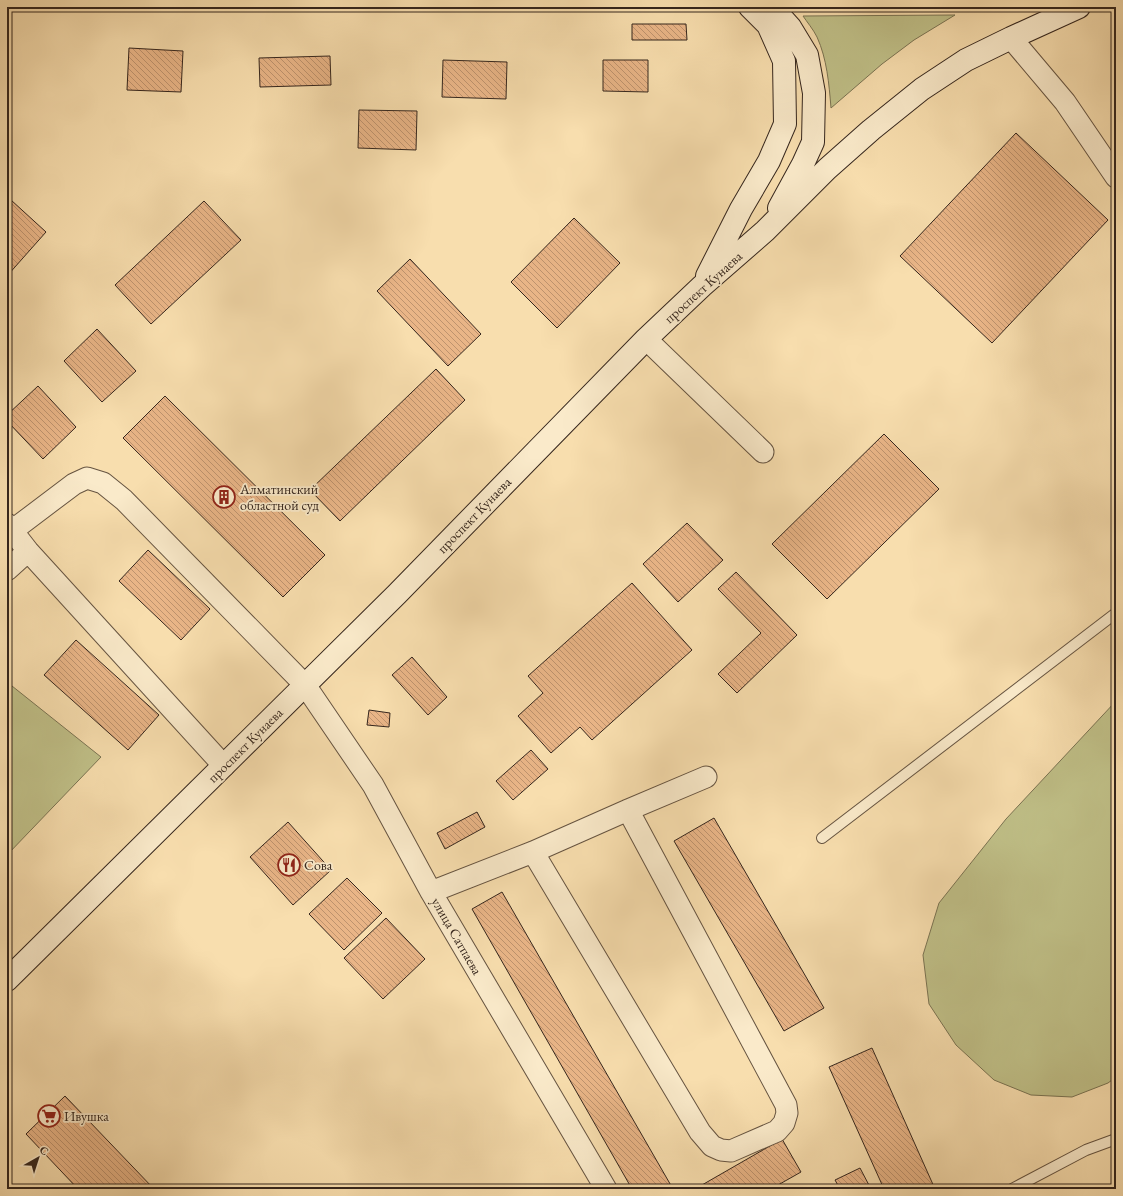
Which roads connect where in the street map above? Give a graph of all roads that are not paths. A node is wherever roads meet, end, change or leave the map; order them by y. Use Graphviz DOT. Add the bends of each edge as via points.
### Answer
graph roads {
  1 [pos="750,7"];
  2 [pos="772,7"];
  3 [pos="1079,7"];
  4 [pos="1011,38"];
  5 [pos="1116,177"];
  6 [pos="765,232"];
  7 [pos="702,286"];
  8 [pos="646,339"];
  9 [pos="763,452"];
  10 [pos="10,527"];
  11 [pos="28,551"];
  12 [pos="7,570"];
  13 [pos="1116,613"];
  14 [pos="305,685"];
  15 [pos="224,766"];
  16 [pos="706,777"];
  17 [pos="628,810"];
  18 [pos="822,838"];
  19 [pos="533,852"];
  20 [pos="431,892"];
  21 [pos="7,980"];
  22 [pos="1116,1139"];
  23 [pos="606,1189"];
  24 [pos="1012,1189"];
  1 -- 7 [label="main road" via="768,25 784,60 785,124 769,161"];
  2 -- 6 [label="main road" via="790,27 807,55 814,93 813,142"];
  3 -- 4 [label="main road, проспект Кунаева"];
  4 -- 5 [label="street" via="1065,102"];
  4 -- 6 [label="main road, проспект Кунаева" via="966,60 922,89 827,169"];
  6 -- 7 [label="main road, проспект Кунаева"];
  7 -- 8 [label="main road, проспект Кунаева"];
  8 -- 9 [label="street"];
  8 -- 14 [label="main road, проспект Кунаева"];
  10 -- 11 [label="street"];
  10 -- 14 [label="street, улица Сатпаева" via="74,484 87,478 103,483 124,500"];
  11 -- 12 [label="street"];
  11 -- 15 [label="street"];
  13 -- 18 [label="lane"];
  14 -- 15 [label="main road, проспект Кунаева"];
  14 -- 20 [label="street, улица Сатпаева" via="373,785"];
  15 -- 21 [label="main road, проспект Кунаева"];
  16 -- 17 [label="street"];
  17 -- 19 [label="street"];
  17 -- 19 [label="street" via="786,1105 784,1123 778,1131 731,1151 712,1146 700,1132"];
  19 -- 20 [label="street"];
  20 -- 23 [label="street, улица Сатпаева"];
  22 -- 24 [label="lane" via="1086,1150"];
}
